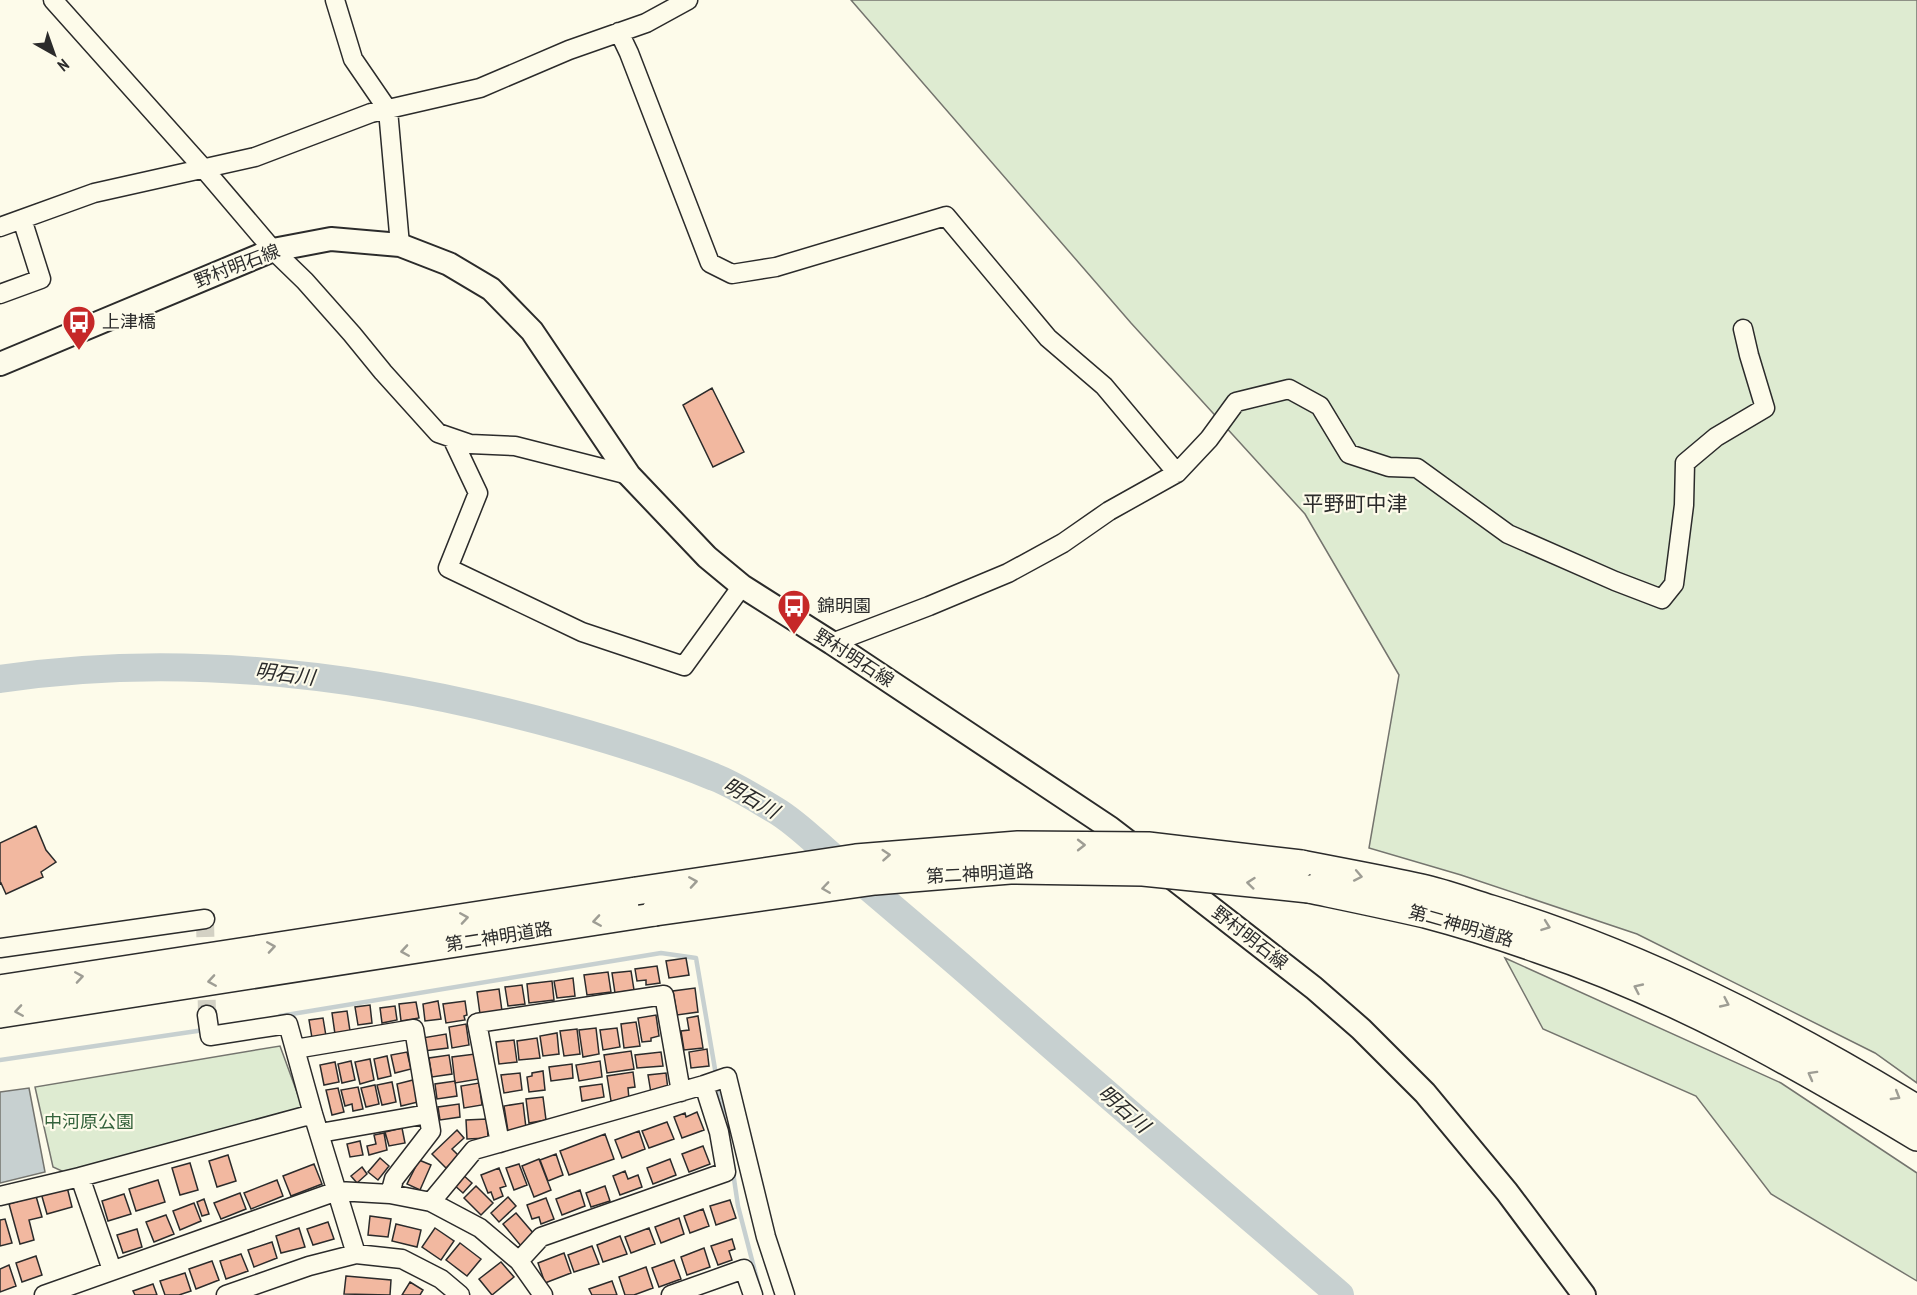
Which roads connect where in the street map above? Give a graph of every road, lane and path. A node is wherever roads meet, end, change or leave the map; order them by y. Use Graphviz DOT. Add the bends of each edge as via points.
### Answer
graph roads {
  1 [pos="53,0"];
  2 [pos="335,0"];
  3 [pos="688,0"];
  4 [pos="619,32"];
  5 [pos="388,110"];
  6 [pos="204,169"];
  7 [pos="22,219"];
  8 [pos="0,227"];
  9 [pos="400,245"];
  10 [pos="273,250"];
  11 [pos="0,294"];
  12 [pos="1743,329"];
  13 [pos="0,364"];
  14 [pos="452,438"];
  15 [pos="1177,473"];
  16 [pos="629,475"];
  17 [pos="742,586"];
  18 [pos="832,643"];
  19 [pos="1305,877"];
  20 [pos="205,919"];
  21 [pos="0,948"];
  22 [pos="0,989"];
  23 [pos="0,1014"];
  24 [pos="207,1016"];
  25 [pos="295,1049"];
  26 [pos="704,1085"];
  27 [pos="681,1092"];
  28 [pos="1917,1109"];
  29 [pos="313,1114"];
  30 [pos="428,1114"];
  31 [pos="320,1133"];
  32 [pos="1917,1137"];
  33 [pos="500,1143"];
  34 [pos="80,1177"];
  35 [pos="337,1191"];
  36 [pos="390,1194"];
  37 [pos="0,1196"];
  38 [pos="432,1202"];
  39 [pos="356,1254"];
  40 [pos="519,1261"];
  41 [pos="112,1270"];
  42 [pos="44,1295"];
  43 [pos="226,1295"];
  44 [pos="460,1295"];
  45 [pos="543,1295"];
  46 [pos="671,1295"];
  47 [pos="753,1295"];
  48 [pos="785,1295"];
  49 [pos="1584,1295"];
  1 -- 6 [label="street"];
  2 -- 5 [label="street" via="353,60"];
  3 -- 4 [label="street" via="646,23"];
  4 -- 5 [label="street" via="480,88"];
  4 -- 15 [label="street" via="710,263 732,274 776,267 946,216 1048,338 1104,386"];
  5 -- 6 [label="street" via="255,157"];
  5 -- 9 [label="street"];
  6 -- 7 [label="street" via="94,193"];
  6 -- 10 [label="street"];
  7 -- 8 [label="street"];
  7 -- 11 [label="street" via="41,279"];
  9 -- 10 [label="main road, 野村明石線" via="331,239"];
  9 -- 16 [label="main road, 野村明石線" via="449,264 491,289 532,331"];
  10 -- 13 [label="main road, 野村明石線"];
  10 -- 14 [label="street" via="438,432"];
  12 -- 15 [label="street" via="1765,408 1716,437 1685,463 1674,584 1662,599 1508,534 1417,468 1389,467 1349,454 1320,405 1289,388 1236,402"];
  14 -- 16 [label="street" via="470,444 514,446"];
  14 -- 17 [label="street" via="478,493 448,568 582,632 684,666"];
  15 -- 18 [label="street" via="1008,573"];
  16 -- 17 [label="main road, 野村明石線" via="707,557"];
  17 -- 18 [label="main road, 野村明石線"];
  18 -- 49 [label="main road, 野村明石線" via="1110,828 1314,988 1425,1093 1507,1192"];
  22 -- 19 [label="highway, 第二神明道路, one-way, bridge" via="856,858 1018,845 1148,846"];
  19 -- 23 [label="highway, 第二神明道路, one-way, bridge" via="1010,870 875,881"];
  19 -- 28 [label="highway, 第二神明道路, one-way" via="1422,888 1544,925 1637,961 1765,1021"];
  32 -- 19 [label="highway, 第二神明道路, one-way" via="1753,1042 1625,982 1539,949"];
  20 -- 21 [label="street"];
  24 -- 25 [label="street" via="210,1036 288,1024"];
  25 -- 29 [label="street"];
  25 -- 30 [label="street" via="414,1029"];
  26 -- 27 [label="street"];
  26 -- 40 [label="street" via="719,1132 726,1172 541,1238"];
  26 -- 48 [label="street" via="727,1077 766,1238"];
  27 -- 33 [label="street"];
  27 -- 33 [label="street" via="664,995 477,1023"];
  29 -- 31 [label="street"];
  29 -- 34 [label="street"];
  30 -- 31 [label="street"];
  30 -- 36 [label="street" via="431,1131 394,1179"];
  31 -- 35 [label="street"];
  33 -- 38 [label="street" via="474,1150"];
  34 -- 37 [label="street"];
  34 -- 41 [label="street"];
  35 -- 36 [label="street"];
  35 -- 39 [label="street"];
  35 -- 41 [label="street"];
  36 -- 38 [label="street"];
  38 -- 40 [label="street" via="480,1228"];
  39 -- 43 [label="street"];
  39 -- 44 [label="street" via="402,1259 441,1279"];
  40 -- 45 [label="street"];
  41 -- 42 [label="street"];
  46 -- 47 [label="street" via="744,1269"];
}
